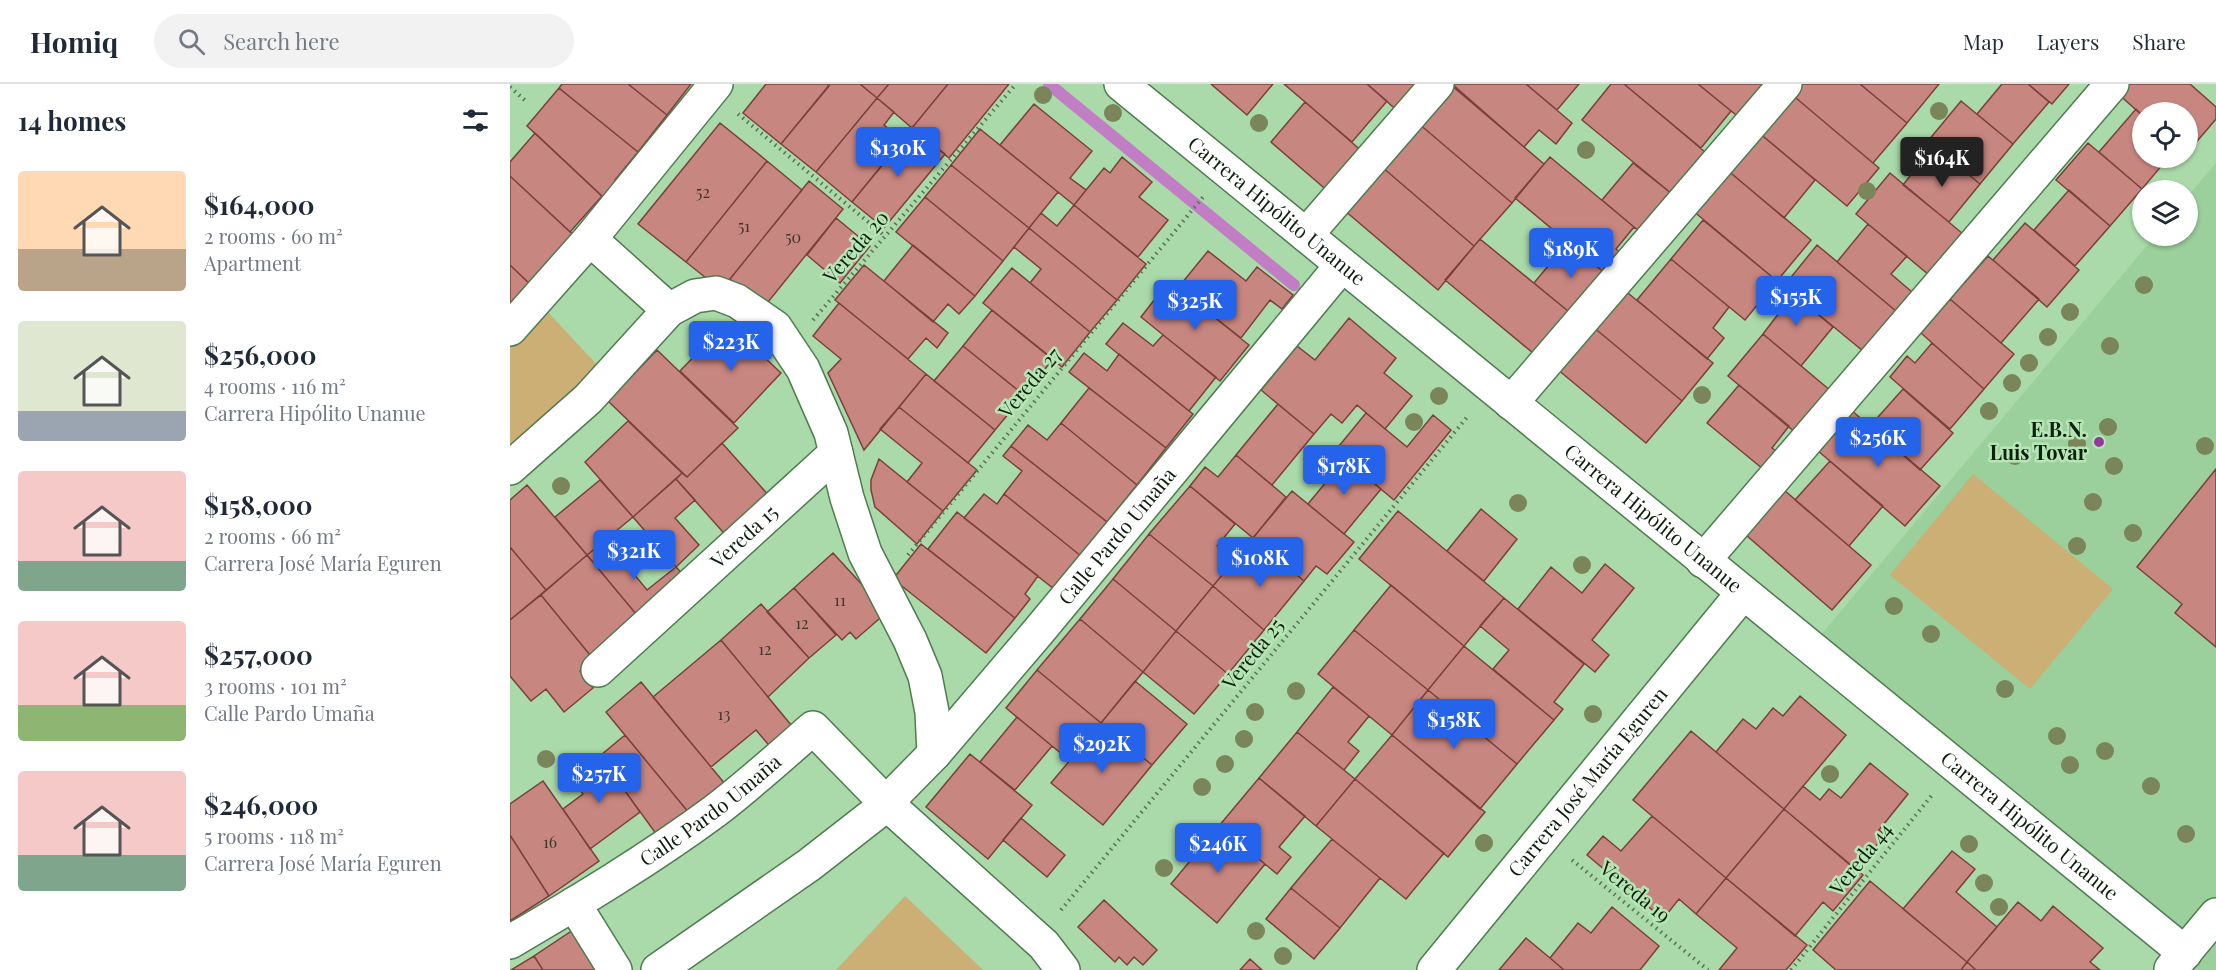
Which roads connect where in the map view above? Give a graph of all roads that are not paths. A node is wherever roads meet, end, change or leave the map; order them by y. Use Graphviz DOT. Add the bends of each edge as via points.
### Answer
graph roads {
  1 [pos="1121,84"];
  2 [pos="1437,84"];
  3 [pos="1785,84"];
  4 [pos="2112,84"];
  5 [pos="713,88"];
  6 [pos="1306,235"];
  7 [pos="590,238"];
  8 [pos="1342,265"];
  9 [pos="669,310"];
  10 [pos="510,329"];
  11 [pos="1501,395"];
  12 [pos="836,453"];
  13 [pos="510,468"];
  14 [pos="1703,561"];
  15 [pos="1743,593"];
  16 [pos="598,670"];
  17 [pos="934,754"];
  18 [pos="886,803"];
  19 [pos="574,904"];
  20 [pos="2216,915"];
  21 [pos="510,942"];
  22 [pos="2178,962"];
  23 [pos="615,970"];
  24 [pos="658,970"];
  25 [pos="1063,970"];
  26 [pos="1434,970"];
  1 -- 6 [label="street, Carrera Hipólito Unanue"];
  2 -- 6 [label="street"];
  3 -- 11 [label="street"];
  4 -- 14 [label="street"];
  5 -- 7 [label="street"];
  6 -- 8 [label="street, Carrera Hipólito Unanue"];
  7 -- 9 [label="street"];
  7 -- 10 [label="street"];
  8 -- 11 [label="street, Carrera Hipólito Unanue"];
  8 -- 17 [label="street, Calle Pardo Umaña"];
  9 -- 12 [label="street" via="695,296 716,293 737,301 775,327 803,369"];
  9 -- 13 [label="street" via="588,399"];
  11 -- 14 [label="street, Carrera Hipólito Unanue"];
  12 -- 16 [label="street, Vereda 15"];
  12 -- 17 [label="street" via="865,553 925,676"];
  14 -- 15 [label="street, Carrera Hipólito Unanue"];
  15 -- 22 [label="street, Carrera Hipólito Unanue" via="1955,767"];
  15 -- 26 [label="street, Carrera José María Eguren"];
  17 -- 18 [label="street, Calle Pardo Umaña"];
  18 -- 19 [label="street, Calle Pardo Umaña" via="813,728 716,810"];
  18 -- 24 [label="street, Calle Pardo Umaña" via="809,865"];
  18 -- 25 [label="street" via="1037,939"];
  19 -- 21 [label="street, Calle Pardo Umaña"];
  19 -- 23 [label="street"];
  20 -- 22 [label="street"];
}
